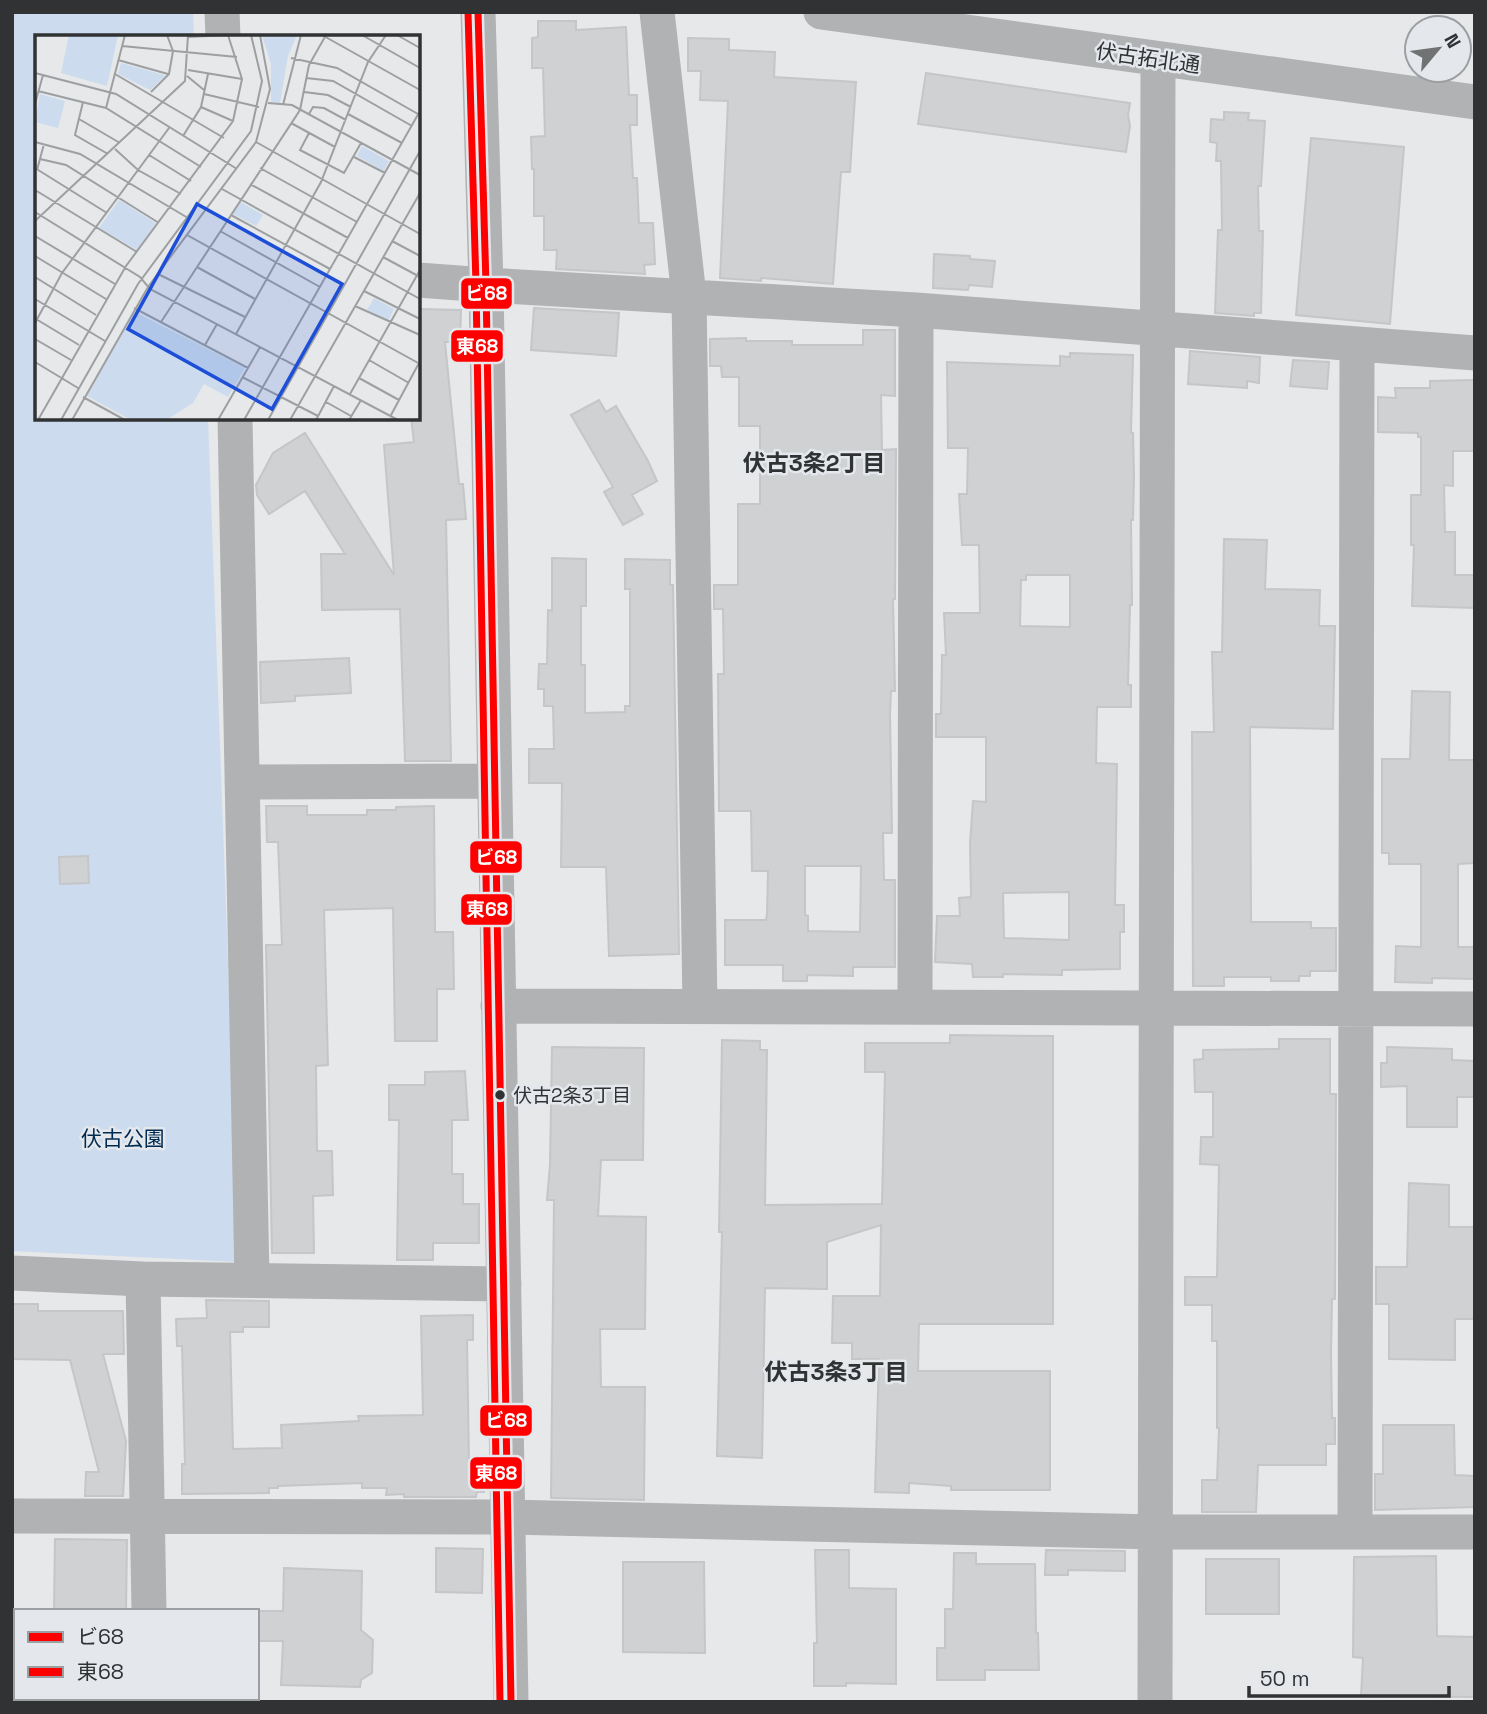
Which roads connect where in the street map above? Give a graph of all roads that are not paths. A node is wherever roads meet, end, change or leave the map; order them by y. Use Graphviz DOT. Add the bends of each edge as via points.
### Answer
graph roads {
  1 [pos="222,12"];
  2 [pos="478,12"];
  3 [pos="657,12"];
  4 [pos="821,12"];
  5 [pos="223,35"];
  6 [pos="1158,60"];
  7 [pos="1475,102"];
  8 [pos="420,280"];
  9 [pos="486,285"];
  10 [pos="690,296"];
  11 [pos="916,310"];
  12 [pos="1157,330"];
  13 [pos="1357,344"];
  14 [pos="1475,353"];
  15 [pos="235,420"];
  16 [pos="494,781"];
  17 [pos="242,782"];
  18 [pos="498,1006"];
  19 [pos="700,1006"];
  20 [pos="915,1007"];
  21 [pos="1156,1007"];
  22 [pos="1355,1009"];
  23 [pos="1475,1009"];
  24 [pos="12,1273"];
  25 [pos="143,1279"];
  26 [pos="252,1280"];
  27 [pos="503,1284"];
  28 [pos="12,1516"];
  29 [pos="147,1517"];
  30 [pos="507,1517"];
  31 [pos="1354,1531"];
  32 [pos="1156,1532"];
  33 [pos="1475,1532"];
  34 [pos="149,1609"];
  35 [pos="511,1702"];
  36 [pos="1156,1702"];
  1 -- 5 [label="street"];
  2 -- 9 [label="street"];
  3 -- 10 [label="street"];
  4 -- 6 [label="street, 伏古拓北通"];
  6 -- 7 [label="street, 伏古拓北通"];
  6 -- 12 [label="street"];
  8 -- 9 [label="street"];
  9 -- 10 [label="street"];
  9 -- 16 [label="street"];
  10 -- 11 [label="street"];
  10 -- 19 [label="street"];
  11 -- 12 [label="street"];
  11 -- 20 [label="street"];
  12 -- 13 [label="street"];
  12 -- 21 [label="street"];
  13 -- 14 [label="street"];
  13 -- 22 [label="street"];
  15 -- 17 [label="street"];
  16 -- 17 [label="street"];
  16 -- 18 [label="street"];
  17 -- 26 [label="street"];
  18 -- 19 [label="street"];
  18 -- 27 [label="street"];
  19 -- 20 [label="street"];
  20 -- 21 [label="street"];
  21 -- 22 [label="street"];
  21 -- 32 [label="street"];
  22 -- 23 [label="street"];
  22 -- 31 [label="street"];
  24 -- 25 [label="street"];
  25 -- 26 [label="street"];
  25 -- 29 [label="street"];
  26 -- 27 [label="street"];
  27 -- 30 [label="street"];
  28 -- 29 [label="street"];
  29 -- 30 [label="street"];
  29 -- 34 [label="street"];
  30 -- 32 [label="street"];
  30 -- 35 [label="street"];
  31 -- 32 [label="street"];
  31 -- 33 [label="street"];
  32 -- 36 [label="street"];
}
